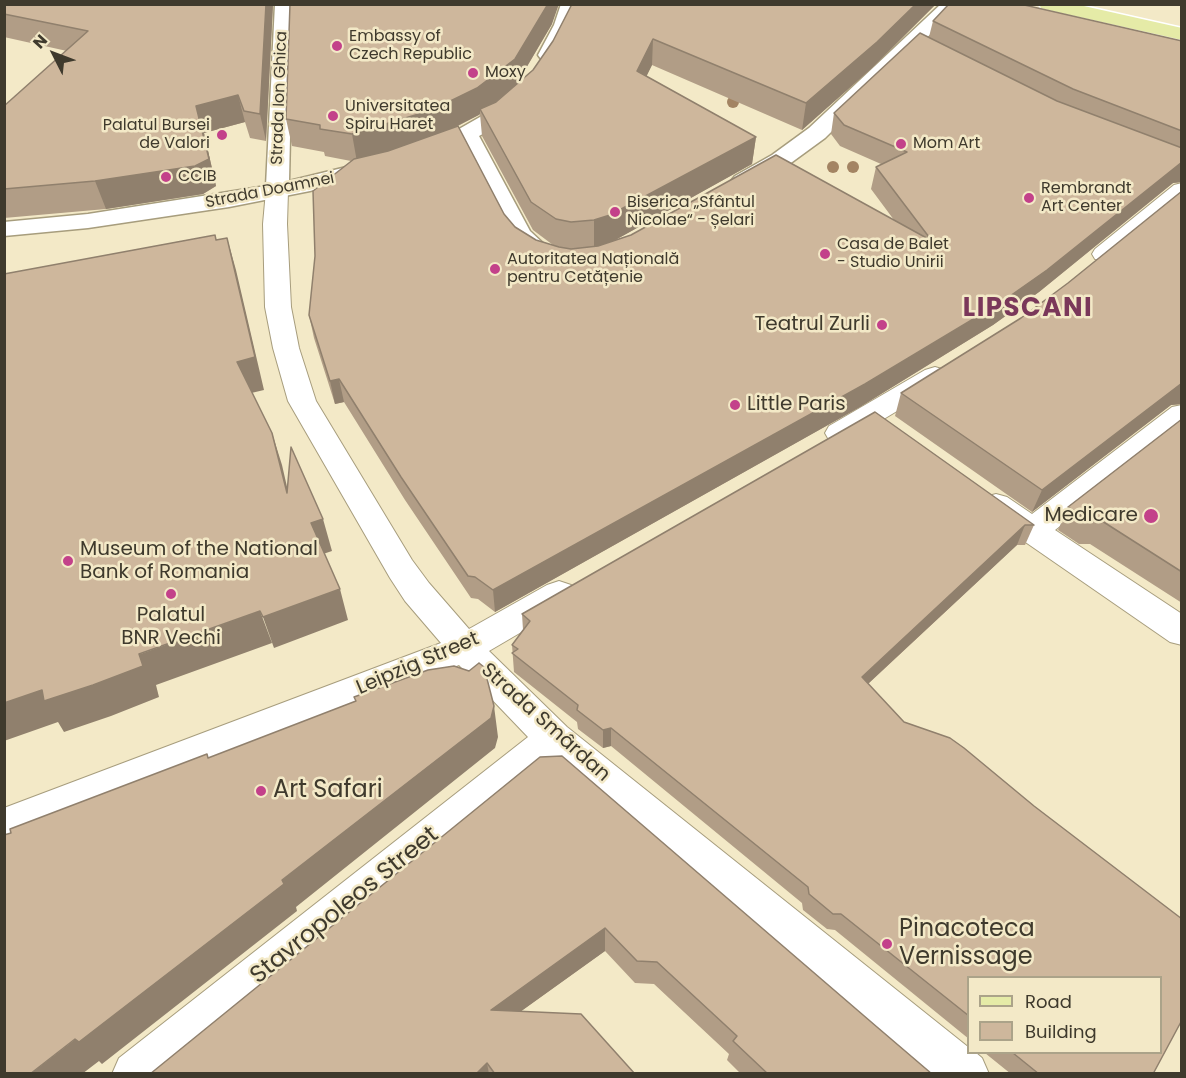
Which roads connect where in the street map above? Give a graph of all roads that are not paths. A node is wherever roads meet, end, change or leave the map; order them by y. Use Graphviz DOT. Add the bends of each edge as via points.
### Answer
graph roads {
  1 [pos="284,4"];
  2 [pos="570,4"];
  3 [pos="952,4"];
  4 [pos="1100,4"];
  5 [pos="1040,8"];
  6 [pos="1182,22"];
  7 [pos="1182,34"];
  8 [pos="1182,46"];
  9 [pos="467,134"];
  10 [pos="277,191"];
  11 [pos="721,194"];
  12 [pos="1178,197"];
  13 [pos="4,229"];
  14 [pos="571,261"];
  15 [pos="1086,270"];
  16 [pos="956,363"];
  17 [pos="1182,414"];
  18 [pos="871,416"];
  19 [pos="899,436"];
  20 [pos="816,447"];
  21 [pos="975,490"];
  22 [pos="1032,531"];
  23 [pos="579,583"];
  24 [pos="1182,632"];
  25 [pos="465,648"];
  26 [pos="554,738"];
  27 [pos="4,826"];
  28 [pos="135,1074"];
  29 [pos="966,1074"];
  1 -- 10 [label="street, Strada Ion Ghica"];
  2 -- 9 [label="street, Strada Doamnei" via="534,78 503,110"];
  3 -- 11 [label="street" via="922,46 802,145"];
  4 -- 6 [label="main road"];
  5 -- 7 [label="main road"];
  5 -- 8 [label="main road"];
  9 -- 10 [label="street, Strada Doamnei" via="396,160"];
  9 -- 14 [label="street" via="520,235 547,255"];
  10 -- 13 [label="street, Strada Doamnei" via="135,215"];
  10 -- 25 [label="street, Strada Smârdan" via="278,307 302,401 401,569"];
  12 -- 15 [label="street"];
  16 -- 18 [label="street"];
  17 -- 22 [label="street"];
  18 -- 19 [label="street"];
  18 -- 20 [label="street"];
  21 -- 22 [label="street"];
  22 -- 24 [label="street"];
  23 -- 25 [label="street, Leipzig Street"];
  25 -- 26 [label="street, Strada Smârdan"];
  25 -- 27 [label="street, Leipzig Street"];
  26 -- 28 [label="street, Stavropoleos Street"];
  26 -- 29 [label="street, Strada Smârdan"];
}
